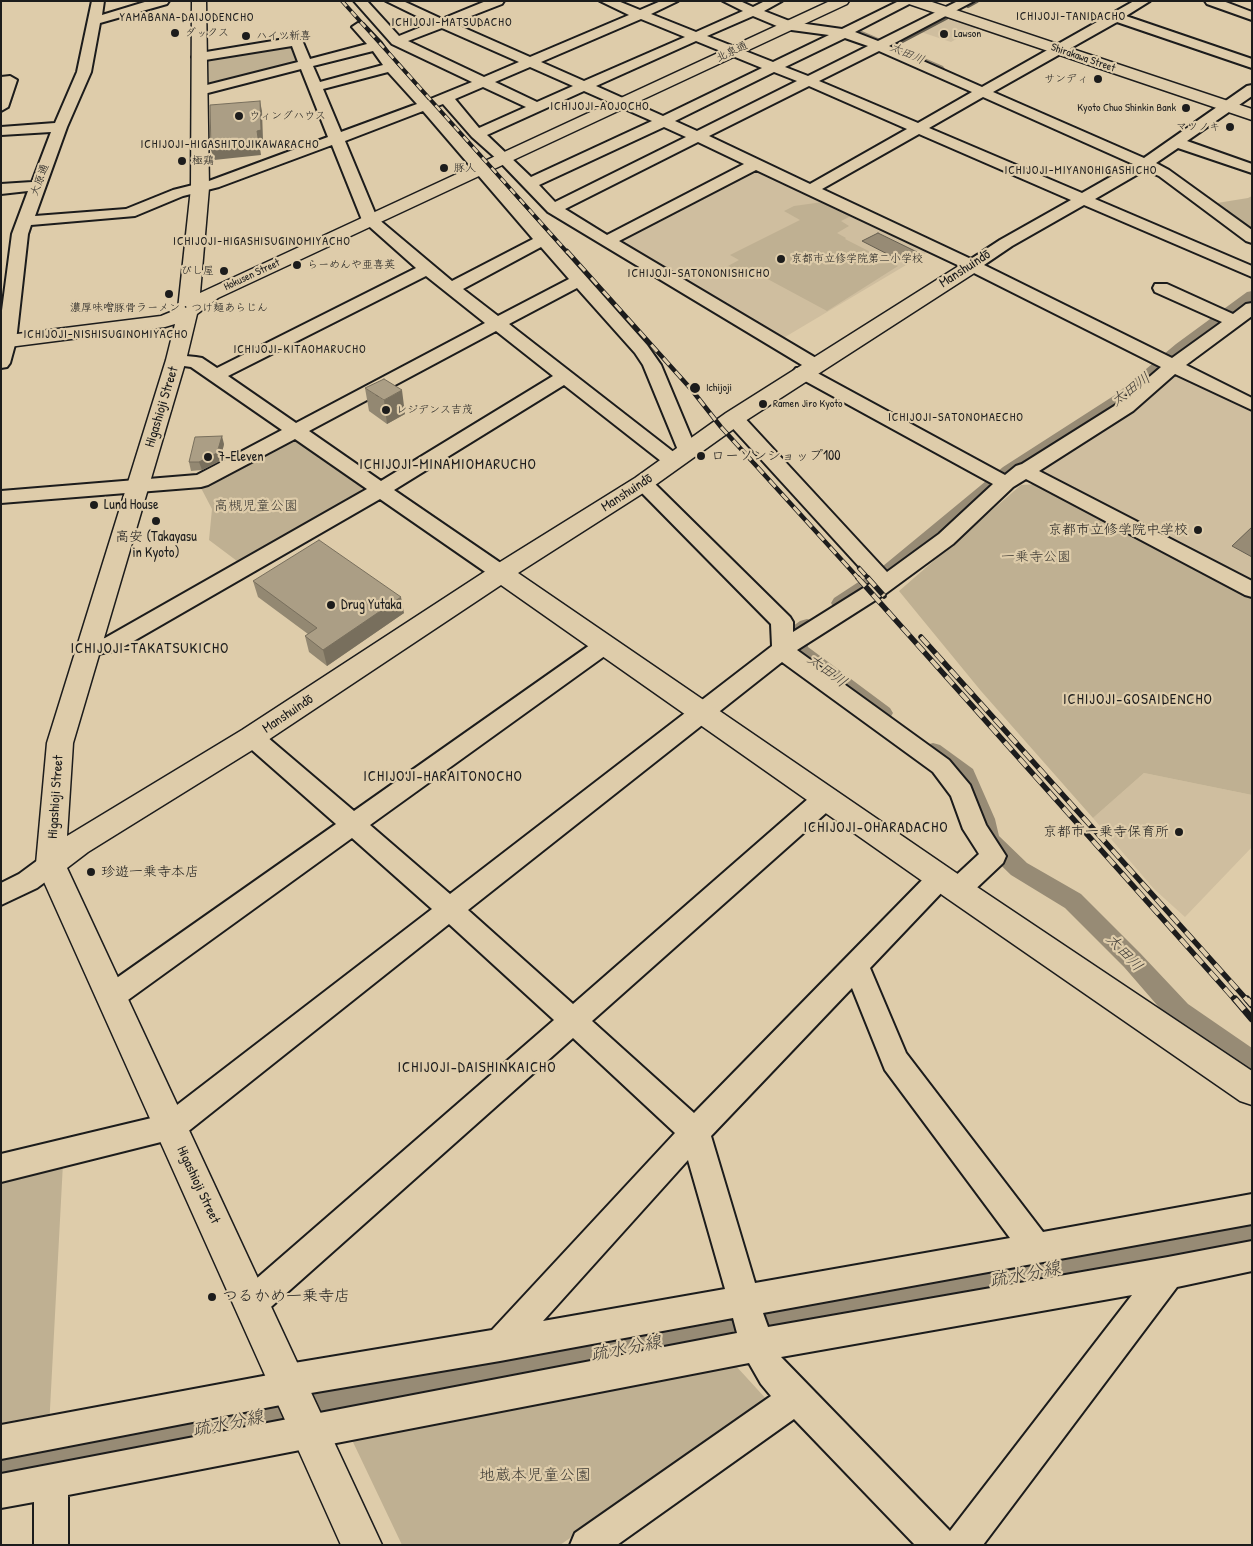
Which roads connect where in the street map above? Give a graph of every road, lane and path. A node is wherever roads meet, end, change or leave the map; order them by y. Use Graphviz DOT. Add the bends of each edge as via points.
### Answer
graph roads {
  1 [pos="98,1"];
  2 [pos="163,1"];
  3 [pos="198,1"];
  4 [pos="360,1"];
  5 [pos="392,1"];
  6 [pos="498,1"];
  7 [pos="606,1"];
  8 [pos="672,1"];
  9 [pos="729,1"];
  10 [pos="776,1"];
  11 [pos="842,1"];
  12 [pos="909,1"];
  13 [pos="914,1"];
  14 [pos="933,1"];
  15 [pos="968,1"];
  16 [pos="1144,1"];
  17 [pos="1211,1"];
  18 [pos="950,10"];
  19 [pos="754,11"];
  20 [pos="640,15"];
  21 [pos="1252,16"];
  22 [pos="1115,17"];
  23 [pos="93,22"];
  24 [pos="442,23"];
  25 [pos="792,24"];
  26 [pos="358,27"];
  27 [pos="846,32"];
  28 [pos="695,37"];
  29 [pos="397,41"];
  30 [pos="883,45"];
  31 [pos="376,46"];
  32 [pos="1062,48"];
  33 [pos="733,52"];
  34 [pos="199,57"];
  35 [pos="529,62"];
  36 [pos="306,64"];
  37 [pos="1252,64"];
  38 [pos="391,67"];
  39 [pos="773,68"];
  40 [pos="1,81"];
  41 [pos="808,81"];
  42 [pos="483,82"];
  43 [pos="584,86"];
  44 [pos="316,88"];
  45 [pos="1252,89"];
  46 [pos="985,90"];
  47 [pos="200,91"];
  48 [pos="446,98"];
  49 [pos="623,103"];
  50 [pos="1230,104"];
  51 [pos="427,105"];
  52 [pos="1,107"];
  53 [pos="537,107"];
  54 [pos="1252,108"];
  55 [pos="1252,115"];
  56 [pos="664,121"];
  57 [pos="60,127"];
  58 [pos="918,128"];
  59 [pos="1,131"];
  60 [pos="477,134"];
  61 [pos="699,137"];
  62 [pos="336,138"];
  63 [pos="1176,142"];
  64 [pos="504,158"];
  65 [pos="1147,162"];
  66 [pos="756,164"];
  67 [pos="482,168"];
  68 [pos="1252,169"];
  69 [pos="529,184"];
  70 [pos="37,186"];
  71 [pos="1,188"];
  72 [pos="200,188"];
  73 [pos="810,189"];
  74 [pos="1084,199"];
  75 [pos="553,209"];
  76 [pos="370,220"];
  77 [pos="25,221"];
  78 [pos="1252,238"];
  79 [pos="543,240"];
  80 [pos="607,241"];
  81 [pos="972,266"];
  82 [pos="427,269"];
  83 [pos="1252,272"];
  84 [pos="579,280"];
  85 [pos="451,288"];
  86 [pos="1162,288"];
  87 [pos="6,304"];
  88 [pos="1252,308"];
  89 [pos="188,312"];
  90 [pos="1227,318"];
  91 [pos="496,323"];
  92 [pos="4,342"];
  93 [pos="176,360"];
  94 [pos="1166,362"];
  95 [pos="1,363"];
  96 [pos="808,369"];
  97 [pos="215,376"];
  98 [pos="565,376"];
  99 [pos="1252,405"];
  100 [pos="734,418"];
  101 [pos="294,430"];
  102 [pos="680,456"];
  103 [pos="1023,470"];
  104 [pos="1001,481"];
  105 [pos="643,483"];
  106 [pos="138,488"];
  107 [pos="380,490"];
  108 [pos="1,497"];
  109 [pos="501,573"];
  110 [pos="881,578"];
  111 [pos="1252,590"];
  112 [pos="605,645"];
  113 [pos="791,645"];
  114 [pos="88,648"];
  115 [pos="703,714"];
  116 [pos="252,737"];
  117 [pos="826,798"];
  118 [pos="354,825"];
  119 [pos="51,864"];
  120 [pos="949,884"];
  121 [pos="1,895"];
  122 [pos="450,909"];
  123 [pos="856,965"];
  124 [pos="111,998"];
  125 [pos="574,1021"];
  126 [pos="1252,1090"];
  127 [pos="171,1127"];
  128 [pos="695,1132"];
  129 [pos="1,1168"];
  130 [pos="1252,1209"];
  131 [pos="1036,1248"];
  132 [pos="1252,1256"];
  133 [pos="1168,1273"];
  134 [pos="744,1300"];
  135 [pos="252,1303"];
  136 [pos="500,1345"];
  137 [pos="757,1345"];
  138 [pos="796,1398"];
  139 [pos="298,1402"];
  140 [pos="1,1442"];
  141 [pos="51,1481"];
  142 [pos="1,1491"];
  143 [pos="50,1545"];
  144 [pos="362,1545"];
  145 [pos="587,1545"];
  146 [pos="939,1545"];
  147 [pos="961,1545"];
  1 -- 23 [label="street, 大原通"];
  2 -- 23 [label="street"];
  3 -- 34 [label="street, Higashioji Street"];
  4 -- 29 [label="street"];
  5 -- 24 [label="street"];
  6 -- 24 [label="street"];
  7 -- 20 [label="street"];
  8 -- 20 [label="street"];
  9 -- 19 [label="street"];
  10 -- 19 [label="street"];
  11 -- 25 [label="street, 北泉通"];
  12 -- 27 [label="street"];
  13 -- 18 [label="street, Shirakawa Street"];
  14 -- 18 [label="street, Shirakawa Street"];
  15 -- 18 [label="street"];
  16 -- 22 [label="street"];
  17 -- 21 [label="street"];
  18 -- 30 [label="street"];
  18 -- 32 [label="street, Shirakawa Street"];
  19 -- 25 [label="street"];
  19 -- 28 [label="street"];
  20 -- 28 [label="street"];
  20 -- 35 [label="street"];
  22 -- 32 [label="street"];
  22 -- 37 [label="street"];
  23 -- 57 [label="street, 大原通" via="84,72"];
  24 -- 29 [label="street"];
  24 -- 35 [label="street"];
  25 -- 27 [label="street"];
  25 -- 33 [label="street, 北泉通"];
  26 -- 31 [label="street"];
  27 -- 30 [label="street"];
  27 -- 39 [label="street"];
  28 -- 33 [label="street"];
  28 -- 43 [label="street"];
  29 -- 42 [label="street"];
  30 -- 41 [label="street"];
  30 -- 46 [label="street"];
  31 -- 36 [label="street"];
  31 -- 38 [label="street"];
  32 -- 46 [label="street"];
  32 -- 50 [label="street, Shirakawa Street"];
  33 -- 39 [label="street"];
  33 -- 49 [label="street, 北泉通"];
  34 -- 36 [label="street" via="291,42 297,43"];
  34 -- 47 [label="street, Higashioji Street"];
  35 -- 42 [label="street"];
  35 -- 43 [label="street"];
  36 -- 44 [label="street"];
  36 -- 47 [label="street"];
  38 -- 44 [label="street"];
  38 -- 51 [label="street"];
  39 -- 41 [label="street"];
  39 -- 56 [label="street"];
  40 -- 52 [label="street" via="10,80"];
  41 -- 58 [label="street"];
  41 -- 61 [label="street"];
  42 -- 48 [label="street"];
  42 -- 53 [label="street"];
  43 -- 49 [label="street"];
  43 -- 53 [label="street"];
  44 -- 62 [label="street"];
  45 -- 50 [label="street, Manshuindō"];
  46 -- 58 [label="street"];
  46 -- 65 [label="street"];
  47 -- 72 [label="street, Higashioji Street"];
  48 -- 51 [label="street"];
  48 -- 60 [label="street"];
  49 -- 56 [label="street"];
  49 -- 64 [label="street, Hokusen Street"];
  50 -- 54 [label="street, Shirakawa Street"];
  50 -- 55 [label="street, Shirakawa Street"];
  50 -- 63 [label="street, Manshuindō"];
  51 -- 62 [label="street"];
  51 -- 67 [label="street"];
  53 -- 60 [label="street"];
  56 -- 61 [label="street"];
  56 -- 69 [label="street"];
  57 -- 59 [label="street"];
  57 -- 70 [label="street, 大原通"];
  58 -- 73 [label="street"];
  58 -- 74 [label="street"];
  60 -- 64 [label="street"];
  61 -- 66 [label="street"];
  61 -- 75 [label="street"];
  62 -- 72 [label="street"];
  62 -- 76 [label="street"];
  63 -- 65 [label="street, Manshuindō"];
  63 -- 68 [label="street"];
  64 -- 67 [label="street, Hokusen Street"];
  64 -- 69 [label="street"];
  65 -- 74 [label="street, Manshuindō"];
  65 -- 78 [label="street"];
  66 -- 73 [label="street"];
  66 -- 80 [label="street"];
  67 -- 76 [label="street, Hokusen Street"];
  67 -- 79 [label="street"];
  69 -- 75 [label="street"];
  70 -- 71 [label="street"];
  70 -- 77 [label="street, 大原通"];
  72 -- 77 [label="street" via="178,193 129,214"];
  72 -- 89 [label="street, Higashioji Street"];
  73 -- 81 [label="street"];
  74 -- 81 [label="street, Manshuindō" via="1006,242"];
  74 -- 83 [label="street"];
  75 -- 80 [label="street"];
  76 -- 82 [label="street"];
  76 -- 89 [label="street, Hokusen Street" via="211,294"];
  77 -- 87 [label="street, 大原通"];
  79 -- 84 [label="street"];
  79 -- 85 [label="street"];
  80 -- 96 [label="street"];
  81 -- 94 [label="street"];
  81 -- 96 [label="street, Manshuindō"];
  82 -- 85 [label="street"];
  82 -- 97 [label="street"];
  84 -- 91 [label="street"];
  84 -- 102 [label="street" via="642,349 652,365"];
  85 -- 91 [label="street"];
  86 -- 90 [label="street"];
  87 -- 92 [label="street, 大原通"];
  88 -- 90 [label="street"];
  89 -- 92 [label="street, Hokusen Street" via="165,321"];
  89 -- 93 [label="street, Higashioji Street"];
  90 -- 94 [label="street"];
  91 -- 98 [label="street"];
  91 -- 101 [label="street"];
  92 -- 95 [label="street, 大原通"];
  93 -- 97 [label="street" via="196,362"];
  93 -- 106 [label="street, Higashioji Street"];
  94 -- 99 [label="street"];
  94 -- 103 [label="street" via="1126,407"];
  96 -- 100 [label="street, Manshuindō"];
  96 -- 104 [label="street"];
  97 -- 101 [label="street"];
  98 -- 102 [label="street"];
  98 -- 107 [label="street"];
  100 -- 102 [label="street, Manshuindō"];
  100 -- 110 [label="street"];
  101 -- 106 [label="street" via="201,481"];
  101 -- 107 [label="street"];
  102 -- 105 [label="street, Manshuindō"];
  103 -- 104 [label="street"];
  103 -- 111 [label="street"];
  104 -- 110 [label="street" via="946,539"];
  105 -- 109 [label="street, Manshuindō"];
  105 -- 113 [label="street" via="782,622"];
  106 -- 108 [label="street"];
  106 -- 114 [label="street, Higashioji Street"];
  107 -- 109 [label="street"];
  107 -- 114 [label="street" via="110,644"];
  109 -- 112 [label="street"];
  109 -- 116 [label="street, Manshuindō"];
  110 -- 113 [label="street"];
  112 -- 115 [label="street"];
  112 -- 118 [label="street"];
  113 -- 115 [label="street"];
  113 -- 120 [label="street" via="941,766 962,792 975,829 994,856"];
  114 -- 119 [label="street, Higashioji Street" via="60,743"];
  115 -- 117 [label="street"];
  115 -- 122 [label="street"];
  116 -- 118 [label="street"];
  116 -- 119 [label="street, Manshuindō"];
  117 -- 120 [label="street"];
  117 -- 125 [label="street"];
  118 -- 122 [label="street"];
  118 -- 124 [label="street"];
  119 -- 121 [label="street, Manshuindō"];
  119 -- 124 [label="street, Higashioji Street"];
  120 -- 123 [label="street"];
  120 -- 126 [label="street"];
  122 -- 125 [label="street"];
  122 -- 127 [label="street"];
  123 -- 128 [label="street"];
  123 -- 131 [label="street" via="895,1061"];
  124 -- 127 [label="street, Higashioji Street"];
  125 -- 128 [label="street"];
  125 -- 135 [label="street"];
  127 -- 129 [label="street"];
  127 -- 135 [label="street, Higashioji Street"];
  128 -- 134 [label="street"];
  128 -- 136 [label="street"];
  130 -- 131 [label="street"];
  131 -- 134 [label="street"];
  132 -- 133 [label="street"];
  133 -- 137 [label="street"];
  133 -- 147 [label="street"];
  134 -- 136 [label="street"];
  134 -- 137 [label="street"];
  135 -- 139 [label="street, Higashioji Street"];
  136 -- 139 [label="street"];
  137 -- 138 [label="street" via="772,1373"];
  137 -- 139 [label="street"];
  138 -- 145 [label="street"];
  138 -- 146 [label="street"];
  139 -- 140 [label="street"];
  139 -- 141 [label="street"];
  139 -- 144 [label="street, Higashioji Street"];
  141 -- 142 [label="street"];
  141 -- 143 [label="street"];
}
